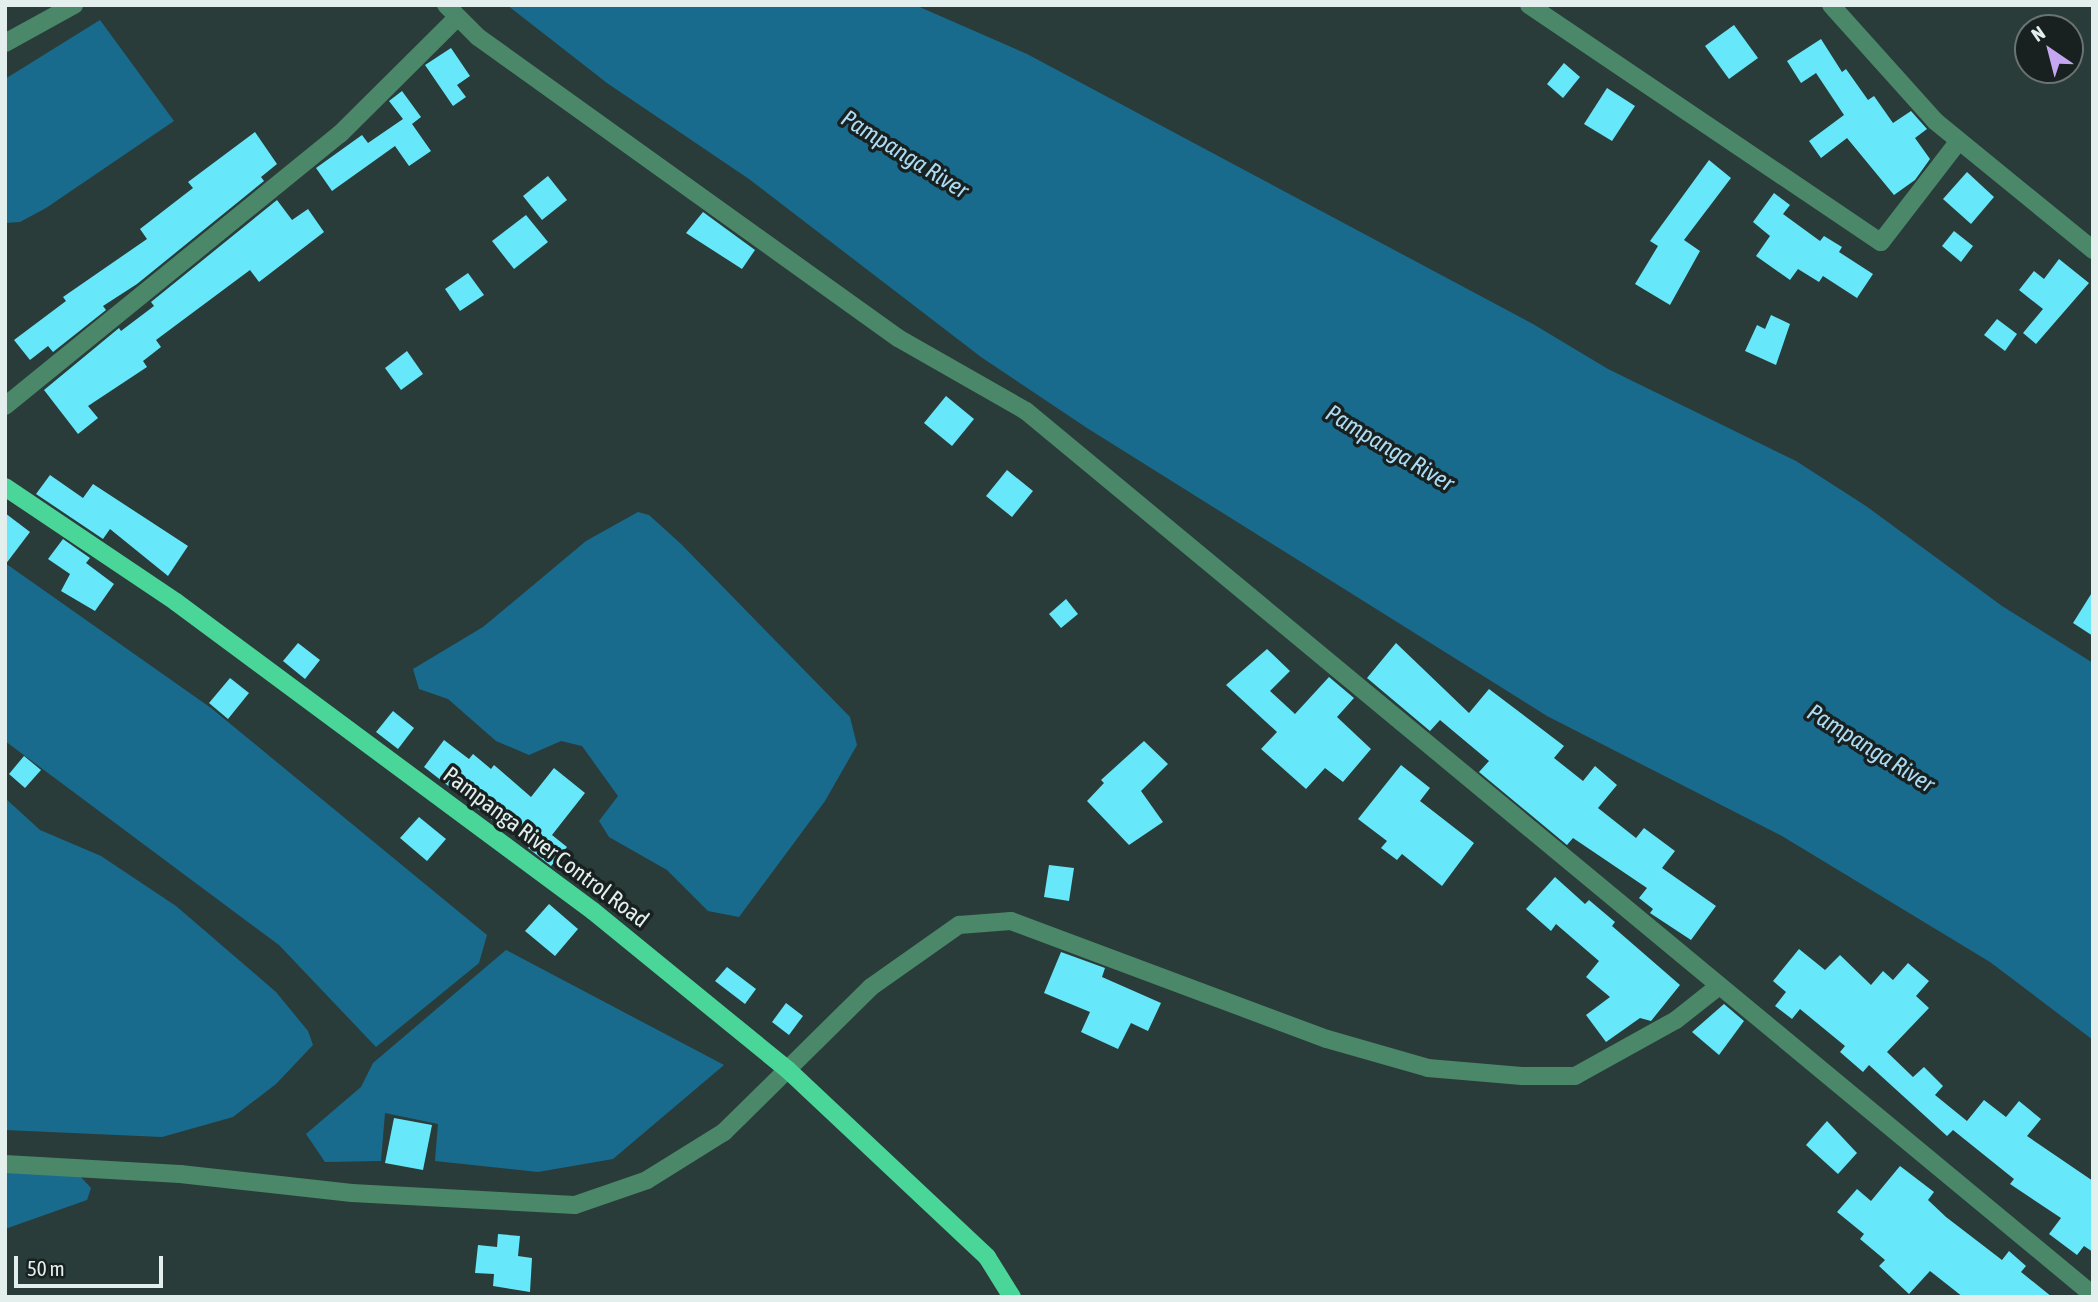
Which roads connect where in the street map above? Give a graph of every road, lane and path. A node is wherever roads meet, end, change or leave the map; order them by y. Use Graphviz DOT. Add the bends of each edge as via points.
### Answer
graph roads {
  1 [pos="74,5"];
  2 [pos="1529,5"];
  3 [pos="1831,5"];
  4 [pos="452,12"];
  5 [pos="5,43"];
  6 [pos="1958,142"];
  7 [pos="2093,250"];
  8 [pos="5,406"];
  9 [pos="5,487"];
  10 [pos="1718,986"];
  11 [pos="788,1070"];
  12 [pos="5,1164"];
  13 [pos="2093,1295"];
  14 [pos="1012,1297"];
  1 -- 5 [label="street"];
  2 -- 6 [label="street" via="1881,242"];
  3 -- 6 [label="street"];
  4 -- 8 [label="street" via="340,134"];
  4 -- 10 [label="street" via="898,338 1026,411"];
  6 -- 7 [label="street"];
  9 -- 11 [label="main road, Pampanga River Control Road" via="176,602 582,903"];
  10 -- 11 [label="street" via="1676,1020 1575,1076 1509,1075 1428,1068 1328,1039 1012,921 959,925 871,987"];
  10 -- 13 [label="street"];
  11 -- 12 [label="street" via="724,1132 647,1180 575,1205 352,1193 180,1174"];
  11 -- 14 [label="main road, Pampanga River Control Road" via="987,1257"];
}
